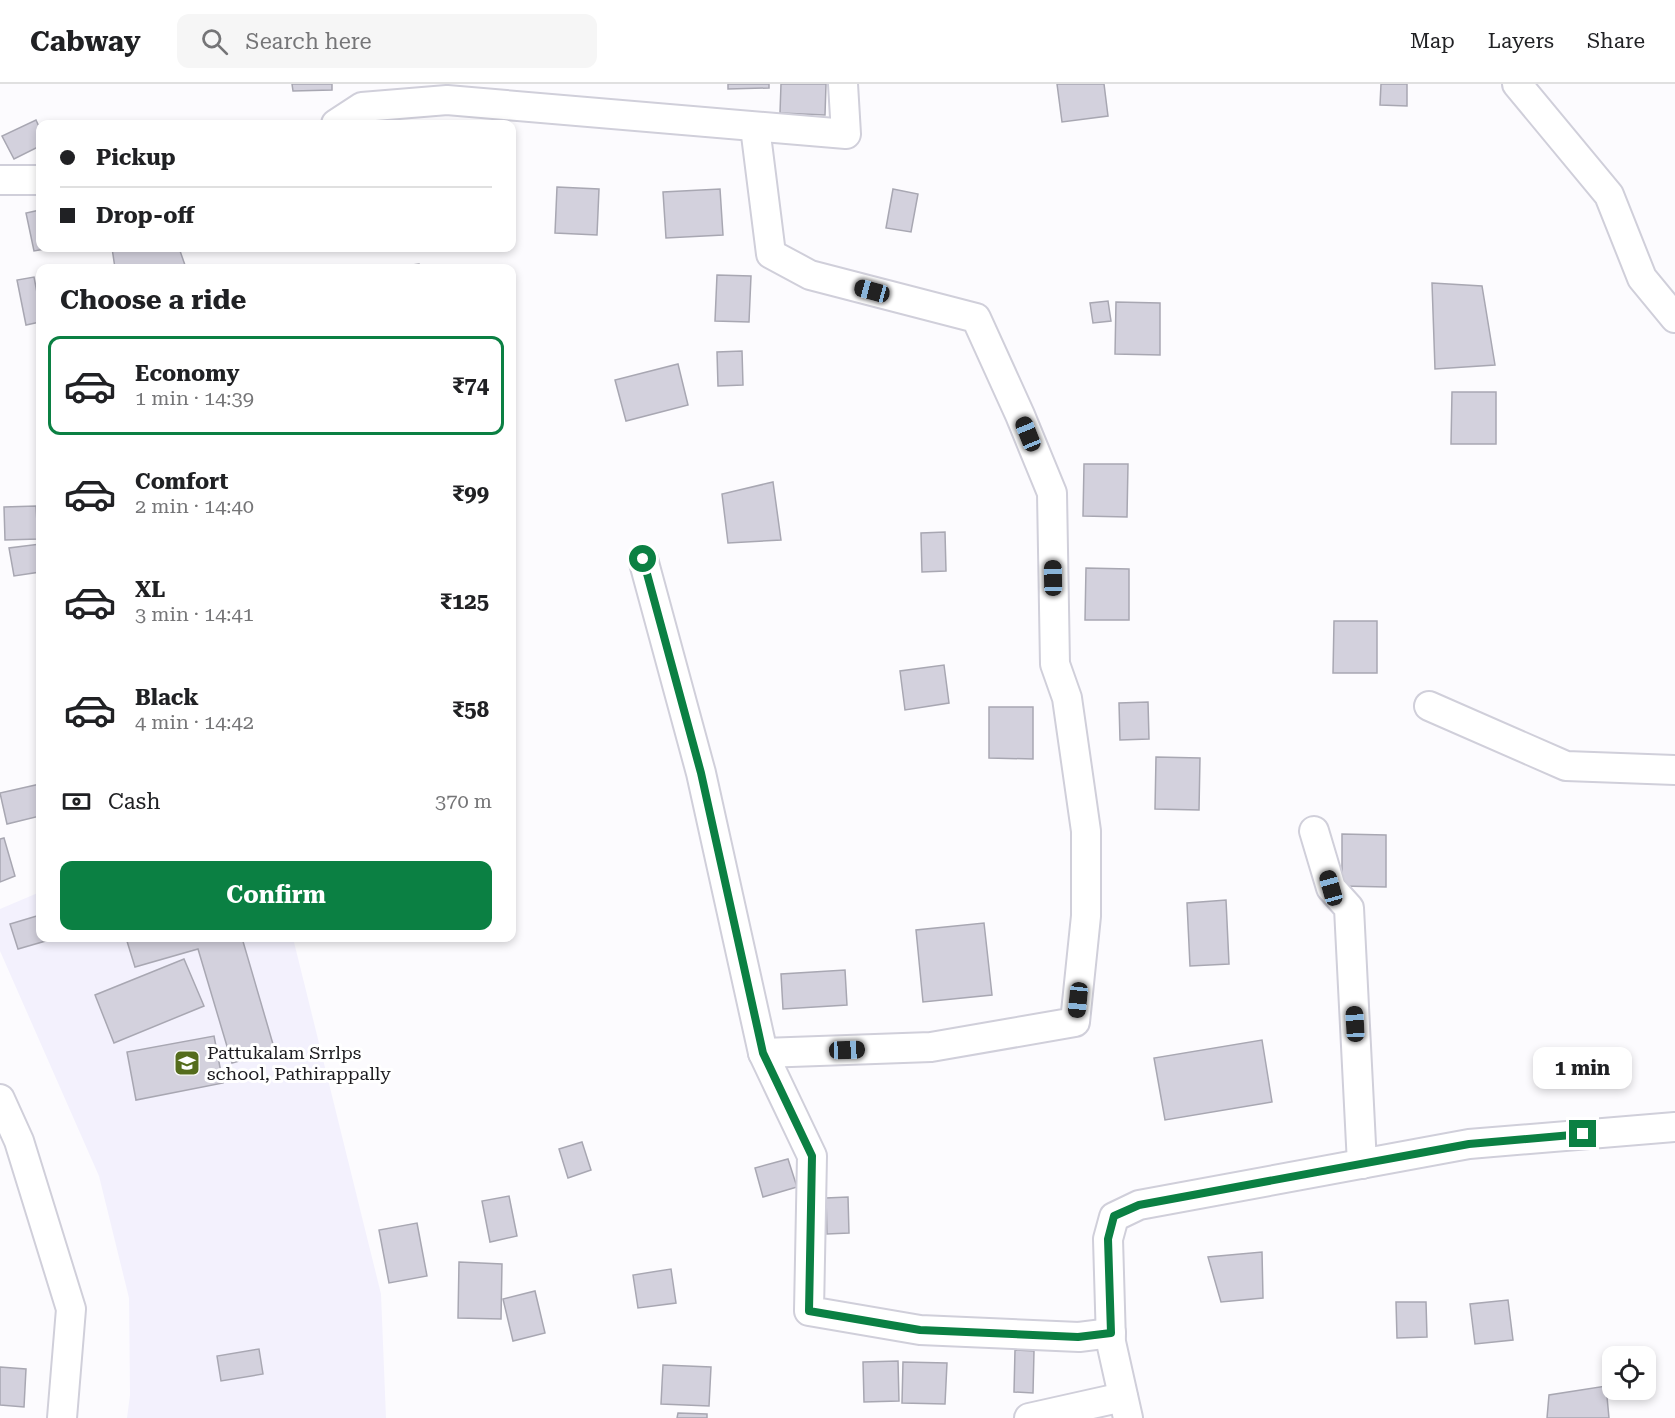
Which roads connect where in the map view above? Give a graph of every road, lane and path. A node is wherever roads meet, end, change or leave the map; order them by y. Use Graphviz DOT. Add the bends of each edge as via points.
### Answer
graph roads {
  1 [pos="843,84"];
  2 [pos="1517,84"];
  3 [pos="342,120"];
  4 [pos="755,127"];
  5 [pos="0,180"];
  6 [pos="36,180"];
  7 [pos="1675,318"];
  8 [pos="643,559"];
  9 [pos="1430,705"];
  10 [pos="1675,770"];
  11 [pos="1314,831"];
  12 [pos="763,1053"];
  13 [pos="0,1099"];
  14 [pos="1675,1127"];
  15 [pos="1362,1164"];
  16 [pos="1111,1333"];
  17 [pos="1125,1407"];
  18 [pos="62,1418"];
  19 [pos="1029,1418"];
  1 -- 4 [label="street" via="846,134"];
  2 -- 7 [label="street" via="1609,195 1642,278"];
  3 -- 4 [label="street" via="362,107 447,100"];
  4 -- 12 [label="street" via="771,254 810,274 976,318 1052,493 1055,664 1067,698 1086,831 1086,916 1076,1022 931,1047"];
  5 -- 6 [label="street"];
  8 -- 12 [label="street" via="701,773"];
  9 -- 10 [label="street" via="1566,766"];
  11 -- 15 [label="street" via="1331,888 1349,908"];
  12 -- 16 [label="street" via="812,1156 809,1311 920,1330 1078,1337"];
  13 -- 18 [label="street" via="19,1141 71,1309"];
  14 -- 15 [label="street" via="1469,1144"];
  15 -- 16 [label="street" via="1139,1205 1114,1216 1108,1239"];
  16 -- 17 [label="street"];
  17 -- 19 [label="street"];
}
